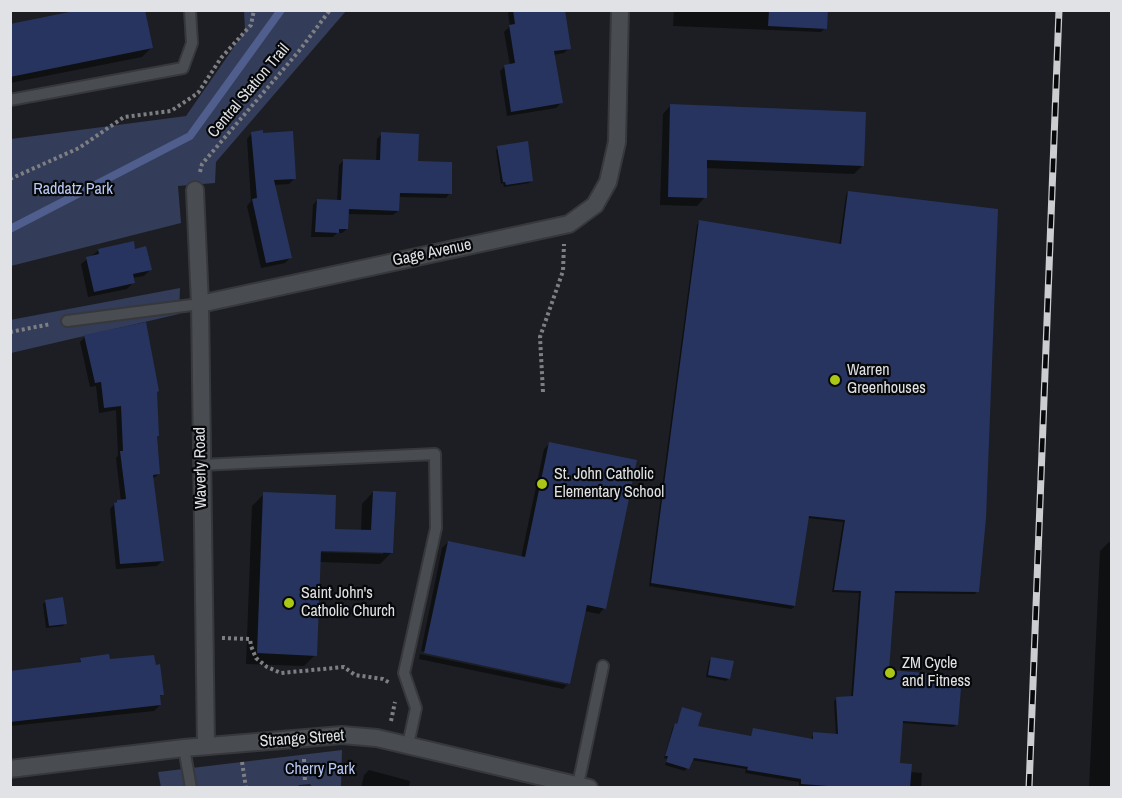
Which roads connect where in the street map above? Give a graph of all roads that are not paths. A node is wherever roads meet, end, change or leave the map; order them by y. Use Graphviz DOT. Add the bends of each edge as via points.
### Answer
graph roads {
  1 [pos="190,10"];
  2 [pos="620,10"];
  3 [pos="10,100"];
  4 [pos="195,190"];
  5 [pos="200,304"];
  6 [pos="67,321"];
  7 [pos="201,465"];
  8 [pos="603,666"];
  9 [pos="206,746"];
  10 [pos="408,746"];
  11 [pos="184,747"];
  12 [pos="10,769"];
  13 [pos="584,786"];
  14 [pos="190,788"];
  1 -- 3 [label="lane" via="192,43 183,68"];
  2 -- 5 [label="street, Gage Avenue" via="617,142 608,182 595,204 569,224"];
  4 -- 5 [label="street, Waverly Road"];
  5 -- 6 [label="lane, Gage Avenue"];
  5 -- 7 [label="street, Waverly Road"];
  7 -- 9 [label="street, Waverly Road"];
  7 -- 10 [label="lane" via="435,454 436,528 404,673 416,708"];
  8 -- 13 [label="lane"];
  9 -- 10 [label="street, Strange Street" via="342,735"];
  9 -- 11 [label="street, Strange Street"];
  10 -- 13 [label="street, Strange Street"];
  11 -- 12 [label="street, Strange Street"];
  11 -- 14 [label="lane"];
}
